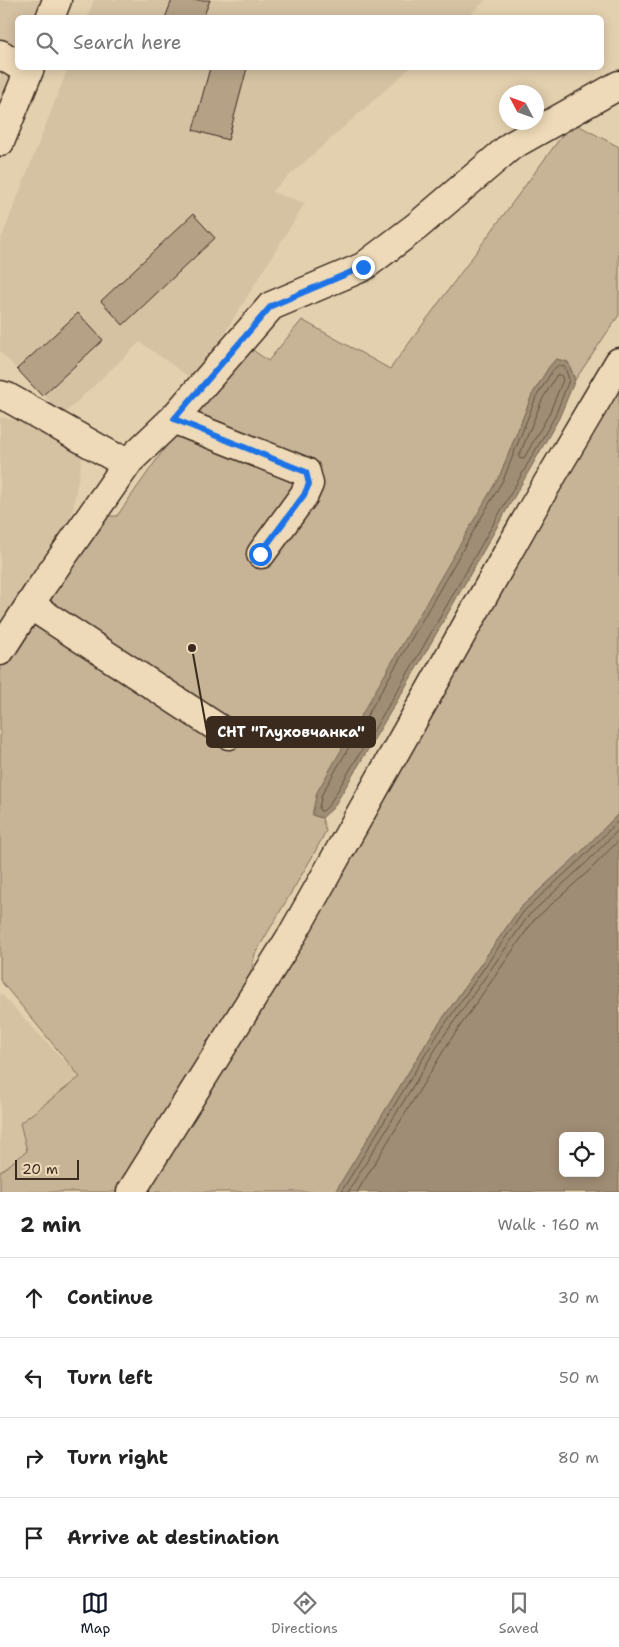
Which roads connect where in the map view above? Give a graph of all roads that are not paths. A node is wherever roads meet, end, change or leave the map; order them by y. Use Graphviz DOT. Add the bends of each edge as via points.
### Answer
graph roads {
  1 [pos="57,0"];
  2 [pos="51,15"];
  3 [pos="0,54"];
  4 [pos="15,63"];
  5 [pos="23,70"];
  6 [pos="619,86"];
  7 [pos="0,142"];
  8 [pos="619,362"];
  9 [pos="0,395"];
  10 [pos="174,419"];
  11 [pos="130,460"];
  12 [pos="260,554"];
  13 [pos="30,605"];
  14 [pos="0,651"];
  15 [pos="229,735"];
  16 [pos="131,1192"];
  1 -- 2 [label="street"];
  3 -- 4 [label="street"];
  5 -- 7 [label="street"];
  6 -- 10 [label="street" via="511,146 363,267 271,306"];
  8 -- 16 [label="street" via="292,935"];
  9 -- 11 [label="street" via="114,458"];
  10 -- 11 [label="street"];
  10 -- 12 [label="street" via="306,472 309,484 304,495"];
  11 -- 13 [label="street"];
  13 -- 14 [label="street"];
  13 -- 15 [label="street"];
}
